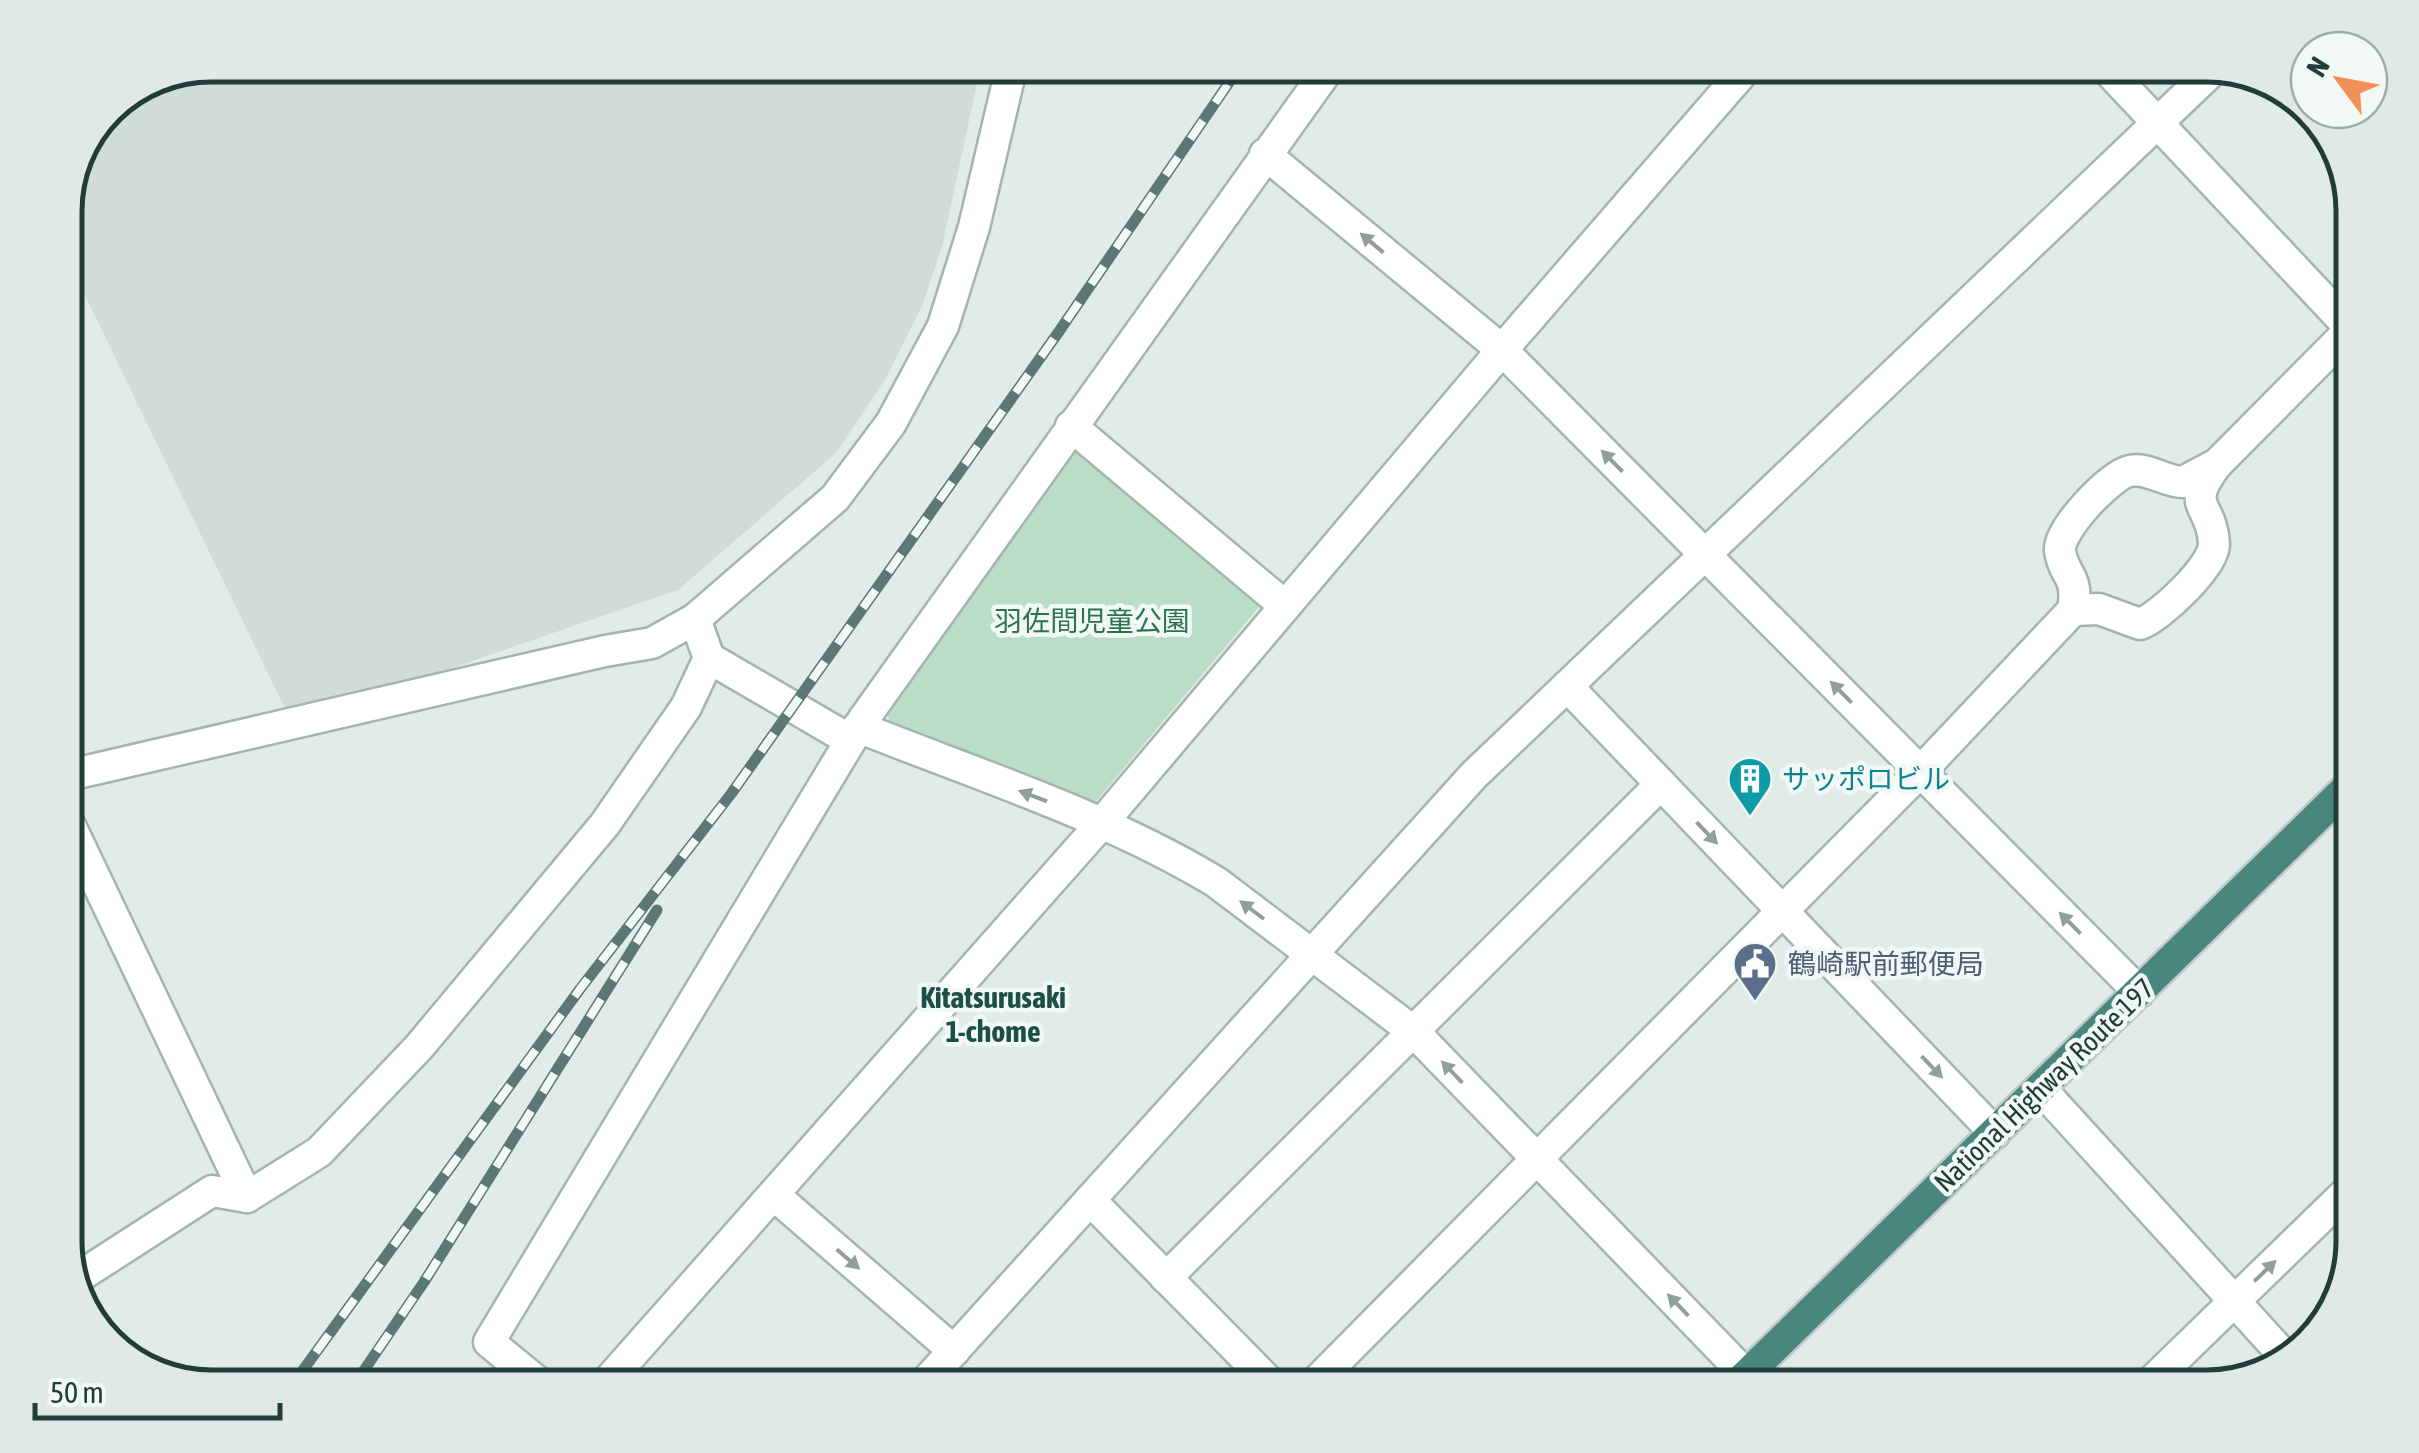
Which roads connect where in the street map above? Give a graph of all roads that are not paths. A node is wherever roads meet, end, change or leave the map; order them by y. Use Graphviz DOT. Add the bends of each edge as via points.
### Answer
graph roads {
  1 [pos="1008,82"];
  2 [pos="1318,82"];
  3 [pos="1734,82"];
  4 [pos="2119,82"];
  5 [pos="2200,82"];
  6 [pos="2158,123"];
  7 [pos="1265,154"];
  8 [pos="2336,311"];
  9 [pos="2336,346"];
  10 [pos="1502,350"];
  11 [pos="1071,426"];
  12 [pos="2217,464"];
  13 [pos="1705,555"];
  14 [pos="1285,606"];
  15 [pos="2073,610"];
  16 [pos="694,619"];
  17 [pos="709,658"];
  18 [pos="1568,686"];
  19 [pos="854,734"];
  20 [pos="83,772"];
  21 [pos="1920,772"];
  22 [pos="1661,784"];
  23 [pos="2336,799"];
  24 [pos="1102,824"];
  25 [pos="83,853"];
  26 [pos="1782,911"];
  27 [pos="1312,955"];
  28 [pos="2139,992"];
  29 [pos="1414,1032"];
  30 [pos="2041,1089"];
  31 [pos="1995,1133"];
  32 [pos="1536,1159"];
  33 [pos="774,1195"];
  34 [pos="247,1197"];
  35 [pos="1090,1200"];
  36 [pos="2336,1203"];
  37 [pos="86,1272"];
  38 [pos="1166,1278"];
  39 [pos="2234,1302"];
  40 [pos="2278,1349"];
  41 [pos="954,1351"];
  42 [pos="524,1370"];
  43 [pos="618,1370"];
  44 [pos="937,1370"];
  45 [pos="1256,1370"];
  46 [pos="1328,1370"];
  47 [pos="1729,1370"];
  48 [pos="1750,1370"];
  49 [pos="2164,1370"];
  1 -- 16 [label="street" via="944,326 891,423 835,498"];
  2 -- 7 [label="street"];
  3 -- 10 [label="street"];
  4 -- 6 [label="street"];
  5 -- 6 [label="street"];
  6 -- 8 [label="street"];
  6 -- 13 [label="street"];
  10 -- 7 [label="street, one-way"];
  7 -- 11 [label="street"];
  9 -- 12 [label="street"];
  13 -- 10 [label="street, one-way"];
  10 -- 14 [label="street"];
  11 -- 14 [label="street"];
  11 -- 19 [label="street"];
  12 -- 15 [label="street" via="2183,482 2128,471 2096,496 2060,542 2074,581"];
  12 -- 15 [label="street" via="2198,497 2212,554 2170,603 2140,624 2100,608"];
  13 -- 18 [label="street"];
  21 -- 13 [label="street, one-way"];
  14 -- 24 [label="street"];
  15 -- 21 [label="street"];
  16 -- 17 [label="street"];
  16 -- 20 [label="street" via="652,643"];
  17 -- 19 [label="street"];
  17 -- 34 [label="street" via="686,707 606,824 418,1047 319,1152"];
  18 -- 22 [label="street"];
  18 -- 27 [label="street" via="1474,775"];
  24 -- 19 [label="street, one-way"];
  19 -- 42 [label="street" via="490,1342"];
  21 -- 26 [label="street"];
  28 -- 21 [label="street, one-way"];
  22 -- 26 [label="street, one-way"];
  22 -- 29 [label="street"];
  23 -- 28 [label="highway, National Highway Route 197"];
  27 -- 24 [label="street, one-way" via="1216,882"];
  24 -- 33 [label="street"];
  25 -- 34 [label="street"];
  26 -- 31 [label="street, one-way"];
  26 -- 32 [label="street"];
  27 -- 29 [label="street"];
  27 -- 35 [label="street"];
  28 -- 30 [label="highway, National Highway Route 197"];
  32 -- 29 [label="street, one-way"];
  29 -- 38 [label="street"];
  30 -- 31 [label="highway, National Highway Route 197"];
  30 -- 39 [label="street"];
  31 -- 48 [label="highway, National Highway Route 197"];
  32 -- 46 [label="street"];
  47 -- 32 [label="street, one-way"];
  33 -- 41 [label="street, one-way"];
  33 -- 43 [label="street"];
  34 -- 37 [label="street" via="212,1191"];
  35 -- 38 [label="street"];
  35 -- 41 [label="street"];
  39 -- 36 [label="street, one-way"];
  38 -- 45 [label="street"];
  39 -- 40 [label="street"];
  39 -- 49 [label="street"];
  41 -- 44 [label="street"];
}
